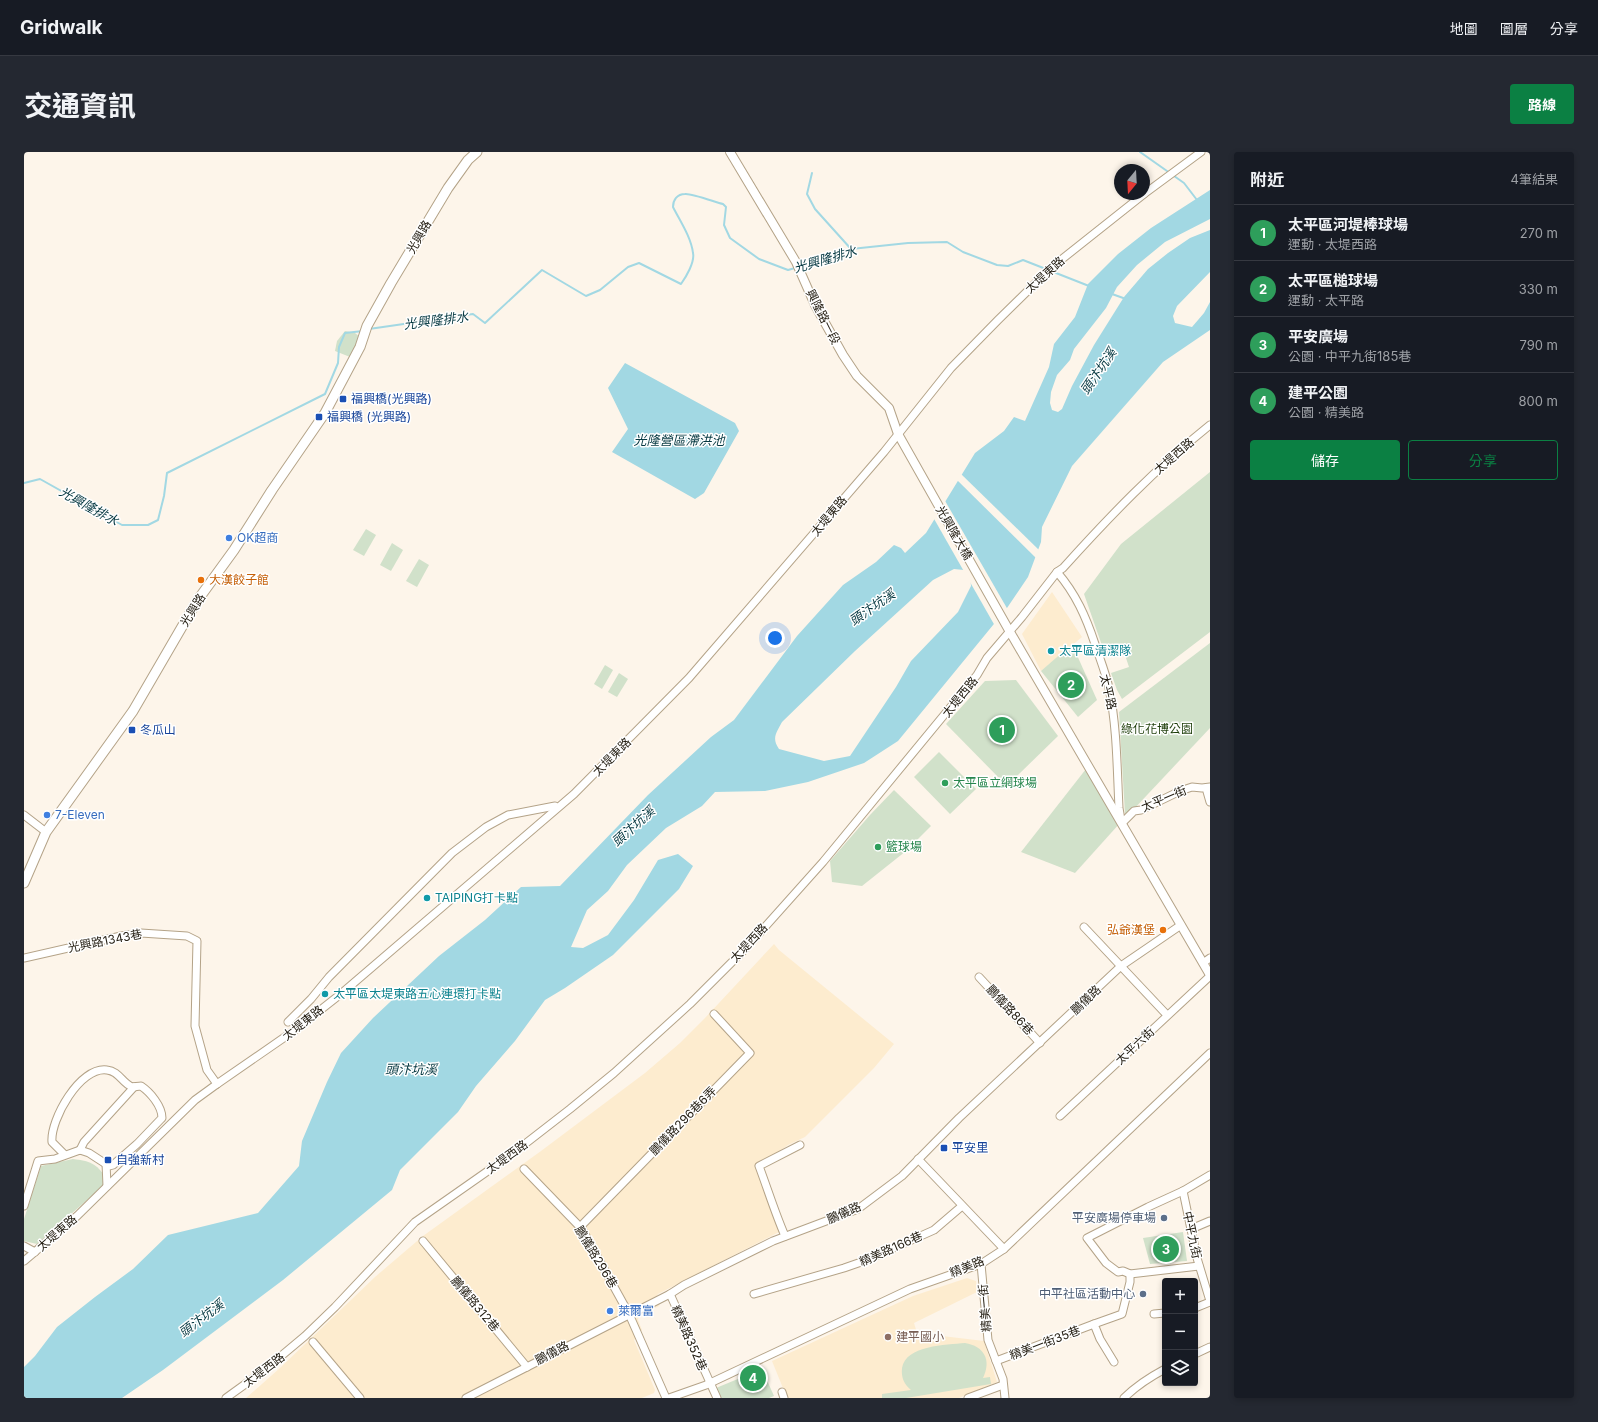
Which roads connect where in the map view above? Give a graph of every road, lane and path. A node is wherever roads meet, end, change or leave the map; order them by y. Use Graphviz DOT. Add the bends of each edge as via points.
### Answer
graph roads {
  1 [pos="477,152"];
  2 [pos="730,152"];
  3 [pos="1201,152"];
  4 [pos="1150,190"];
  5 [pos="1137,200"];
  6 [pos="1210,425"];
  7 [pos="898,434"];
  8 [pos="1057,572"];
  9 [pos="1010,632"];
  10 [pos="1208,788"];
  11 [pos="1210,802"];
  12 [pos="554,806"];
  13 [pos="24,815"];
  14 [pos="1122,823"];
  15 [pos="46,832"];
  16 [pos="24,883"];
  17 [pos="1181,925"];
  18 [pos="1084,927"];
  19 [pos="24,958"];
  20 [pos="1207,960"];
  21 [pos="1121,966"];
  22 [pos="1210,976"];
  23 [pos="979,977"];
  24 [pos="714,1014"];
  25 [pos="1167,1016"];
  26 [pos="288,1022"];
  27 [pos="1040,1042"];
  28 [pos="1210,1053"];
  29 [pos="217,1084"];
  30 [pos="134,1088"];
  31 [pos="1060,1116"];
  32 [pos="800,1145"];
  33 [pos="80,1150"];
  34 [pos="65,1155"];
  35 [pos="918,1159"];
  36 [pos="106,1163"];
  37 [pos="524,1169"];
  38 [pos="1210,1175"];
  39 [pos="107,1183"];
  40 [pos="1183,1191"];
  41 [pos="24,1206"];
  42 [pos="962,1206"];
  43 [pos="1210,1221"];
  44 [pos="580,1227"];
  45 [pos="1191,1229"];
  46 [pos="785,1236"];
  47 [pos="423,1241"];
  48 [pos="24,1246"];
  49 [pos="1004,1249"];
  50 [pos="35,1252"];
  51 [pos="24,1262"];
  52 [pos="981,1264"];
  53 [pos="1199,1266"];
  54 [pos="1130,1274"];
  55 [pos="1210,1274"];
  56 [pos="1201,1275"];
  57 [pos="670,1294"];
  58 [pos="754,1294"];
  59 [pos="1210,1301"];
  60 [pos="1198,1307"];
  61 [pos="1162,1313"];
  62 [pos="629,1314"];
  63 [pos="1154,1314"];
  64 [pos="1094,1324"];
  65 [pos="313,1342"];
  66 [pos="1210,1347"];
  67 [pos="1198,1353"];
  68 [pos="996,1361"];
  69 [pos="1114,1362"];
  70 [pos="527,1367"];
  71 [pos="1162,1371"];
  72 [pos="709,1383"];
  73 [pos="1003,1385"];
  74 [pos="226,1398"];
  75 [pos="360,1398"];
  76 [pos="466,1398"];
  77 [pos="666,1398"];
  78 [pos="670,1398"];
  79 [pos="717,1398"];
  80 [pos="968,1398"];
  81 [pos="1005,1398"];
  82 [pos="1124,1398"];
  1 -- 15 [label="main road, 光興路" via="448,188 367,326 360,347 325,414 197,602 133,711"];
  2 -- 7 [label="street, 興隆路一段" via="796,262 815,305 847,361 857,376 889,408"];
  3 -- 4 [label="street, 太堤東路"];
  5 -- 7 [label="street, 太堤東路" via="1052,268 998,320 951,368"];
  6 -- 8 [label="street, 太堤西路" via="1168,460"];
  7 -- 9 [label="street, 光興隆大橋"];
  7 -- 29 [label="street, 太堤東路" via="689,678 574,794 342,992 295,1030"];
  8 -- 9 [label="street, 太堤西路"];
  8 -- 14 [label="street, 太平路" via="1083,611 1109,687 1114,718"];
  9 -- 14 [label="street, 太平路"];
  9 -- 74 [label="street, 太堤西路" via="987,658 968,687 818,867 746,948 690,1004 570,1109 512,1154 415,1222 305,1336"];
  10 -- 11 [label="street"];
  10 -- 14 [label="street, 太平一街" via="1192,787 1180,791 1134,811"];
  12 -- 26 [label="street" via="508,815 486,827 452,853"];
  13 -- 15 [label="street"];
  14 -- 17 [label="street, 太平路"];
  15 -- 16 [label="main road, 光興路"];
  17 -- 20 [label="street, 太平路"];
  17 -- 21 [label="street, 鵬儀路"];
  18 -- 21 [label="street"];
  19 -- 29 [label="street, 光興路1343巷" via="141,933 191,937 197,941 195,1026 207,1070"];
  20 -- 22 [label="street, 太平路"];
  21 -- 25 [label="street"];
  21 -- 27 [label="street, 鵬儀路"];
  22 -- 25 [label="street, 太平六街"];
  23 -- 27 [label="street, 鵬儀路86巷"];
  24 -- 44 [label="street, 鵬儀路296巷6弄" via="750,1052"];
  25 -- 31 [label="street, 太平六街"];
  27 -- 35 [label="street, 鵬儀路"];
  28 -- 49 [label="street, 精美路"];
  29 -- 39 [label="street, 太堤東路" via="195,1100"];
  30 -- 33 [label="street" via="84,1142"];
  30 -- 34 [label="street" via="116,1073 106,1070 87,1075 70,1094 52,1135 52,1142"];
  30 -- 36 [label="street" via="141,1086 149,1092 162,1111 162,1118 119,1161 109,1166"];
  32 -- 46 [label="street" via="759,1166"];
  33 -- 34 [label="street"];
  33 -- 36 [label="street"];
  34 -- 41 [label="street" via="38,1161"];
  35 -- 42 [label="street"];
  35 -- 46 [label="street, 鵬儀路" via="902,1176 858,1209"];
  36 -- 39 [label="street"];
  37 -- 44 [label="street, 鵬儀路296巷"];
  38 -- 40 [label="street"];
  39 -- 50 [label="street, 太堤東路" via="77,1216"];
  40 -- 45 [label="street, 中平九街"];
  40 -- 54 [label="street" via="1087,1238 1106,1263 1118,1272"];
  42 -- 49 [label="street"];
  42 -- 58 [label="street, 精美路166巷" via="934,1230 867,1260"];
  43 -- 45 [label="street"];
  44 -- 62 [label="street, 鵬儀路296巷"];
  45 -- 53 [label="street, 中平九街"];
  46 -- 57 [label="street, 鵬儀路"];
  47 -- 70 [label="street, 鵬儀路312巷"];
  48 -- 50 [label="street"];
  49 -- 52 [label="street, 精美路"];
  50 -- 51 [label="street, 太堤東路"];
  52 -- 68 [label="street, 精美一街" via="988,1340"];
  52 -- 72 [label="street, 精美路" via="910,1289"];
  53 -- 54 [label="street"];
  53 -- 56 [label="street, 中平九街"];
  54 -- 64 [label="street, 精美一街35巷" via="1122,1314"];
  55 -- 56 [label="street"];
  56 -- 59 [label="street, 中平九街"];
  57 -- 62 [label="street, 鵬儀路"];
  57 -- 72 [label="street, 精美路352巷"];
  59 -- 60 [label="street, 中平九街"];
  61 -- 63 [label="street"];
  62 -- 70 [label="street, 鵬儀路"];
  62 -- 77 [label="street, 鵬儀路296巷"];
  64 -- 68 [label="street, 精美一街35巷"];
  64 -- 69 [label="street"];
  65 -- 75 [label="street"];
  66 -- 67 [label="street"];
  68 -- 73 [label="street, 精美一街"];
  70 -- 76 [label="street, 鵬儀路"];
  71 -- 82 [label="street"];
  72 -- 78 [label="street, 精美路"];
  72 -- 79 [label="street, 精美路352巷"];
  73 -- 80 [label="street"];
  73 -- 81 [label="street, 精美一街"];
}
